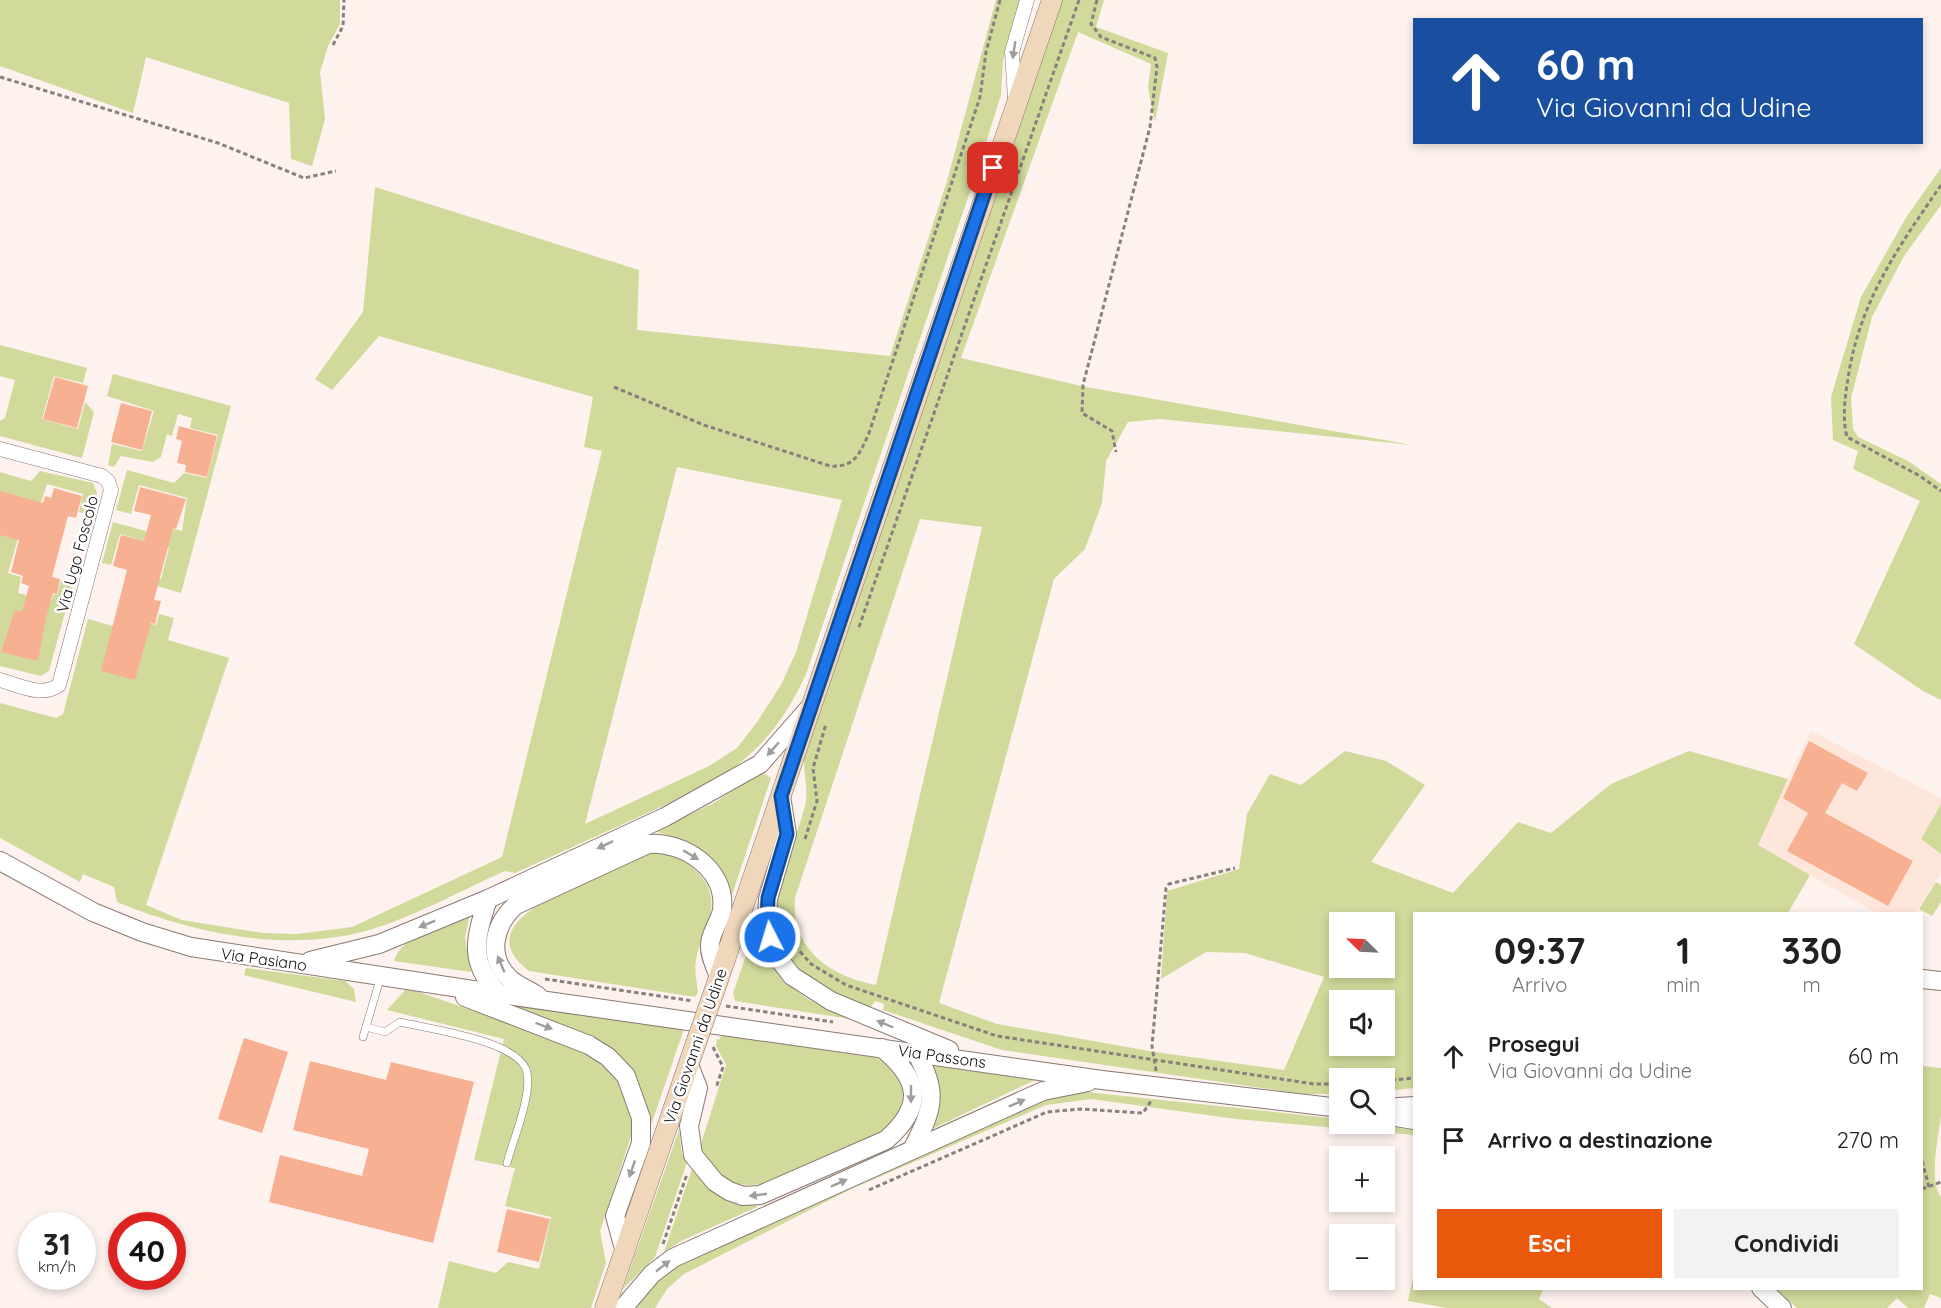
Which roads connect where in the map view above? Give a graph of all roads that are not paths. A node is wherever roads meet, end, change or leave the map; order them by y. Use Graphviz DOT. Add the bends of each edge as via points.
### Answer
graph roads {
  1 [pos="1027,0"];
  2 [pos="1052,0"];
  3 [pos="1016,101"];
  4 [pos="0,449"];
  5 [pos="0,680"];
  6 [pos="812,705"];
  7 [pos="781,796"];
  8 [pos="0,861"];
  9 [pos="488,899"];
  10 [pos="379,944"];
  11 [pos="296,963"];
  12 [pos="381,976"];
  13 [pos="1923,978"];
  14 [pos="1941,981"];
  15 [pos="430,984"];
  16 [pos="718,990"];
  17 [pos="499,994"];
  18 [pos="545,1000"];
  19 [pos="366,1027"];
  20 [pos="363,1037"];
  21 [pos="882,1048"];
  22 [pos="916,1052"];
  23 [pos="978,1062"];
  24 [pos="689,1065"];
  25 [pos="1102,1080"];
  26 [pos="1413,1106"];
  27 [pos="1329,1107"];
  28 [pos="1395,1107"];
  29 [pos="1395,1117"];
  30 [pos="1413,1120"];
  31 [pos="912,1150"];
  32 [pos="507,1163"];
  33 [pos="625,1252"];
  34 [pos="1763,1290"];
  35 [pos="605,1308"];
  36 [pos="623,1308"];
  37 [pos="1782,1308"];
  1 -- 3 [label="street, one-way" via="1012,52"];
  2 -- 3 [label="main road, Via Giovanni da Udine"];
  3 -- 6 [label="main road, Via Giovanni da Udine"];
  4 -- 5 [label="street, Via Ugo Foscolo" via="102,476 111,490 59,685 51,691 40,691"];
  6 -- 7 [label="main road, Via Giovanni da Udine"];
  6 -- 9 [label="street, one-way" via="760,764 665,817"];
  7 -- 16 [label="main road, Via Giovanni da Udine"];
  23 -- 7 [label="street, one-way" via="831,1002 792,976 782,963 767,922 768,898 787,834"];
  8 -- 11 [label="street, Via Pasiano" via="93,912 142,932 191,947"];
  9 -- 10 [label="street, one-way"];
  9 -- 17 [label="street" via="480,925 477,957 486,981"];
  10 -- 11 [label="street"];
  10 -- 12 [label="street" via="369,962"];
  11 -- 12 [label="street, Via Pasiano"];
  12 -- 15 [label="street, Via Pasiano"];
  12 -- 19 [label="lane"];
  13 -- 14 [label="street"];
  15 -- 17 [label="street, Via Pasiano"];
  15 -- 33 [label="street, one-way" via="590,1045 626,1076 641,1118 641,1143 615,1216"];
  18 -- 16 [label="street, one-way" via="504,972 494,946 502,920 516,905 648,844 661,843 689,852 715,876 721,891 722,909 710,946"];
  16 -- 24 [label="main road, Via Giovanni da Udine, bridge"];
  17 -- 18 [label="street, Via Pasiano"];
  18 -- 21 [label="street, Via Passons"];
  19 -- 20 [label="lane"];
  19 -- 32 [label="lane" via="385,1032 400,1022 495,1045 519,1059 526,1069 527,1091"];
  21 -- 22 [label="street, Via Passons"];
  21 -- 24 [label="street, one-way" via="902,1065 911,1080 911,1109 902,1126 886,1140 760,1195 743,1196 729,1191 715,1182 693,1155 689,1126 698,1088"];
  22 -- 23 [label="street, Via Passons"];
  22 -- 31 [label="street" via="932,1091 927,1119"];
  23 -- 25 [label="street, Via Passons"];
  24 -- 33 [label="main road, Via Giovanni da Udine"];
  25 -- 27 [label="street, Via Passons"];
  31 -- 25 [label="street, one-way" via="1043,1091"];
  26 -- 28 [label="street"];
  29 -- 30 [label="street"];
  36 -- 31 [label="street, one-way" via="652,1274 673,1257"];
  33 -- 35 [label="main road, Via Giovanni da Udine"];
  34 -- 37 [label="street"];
}
